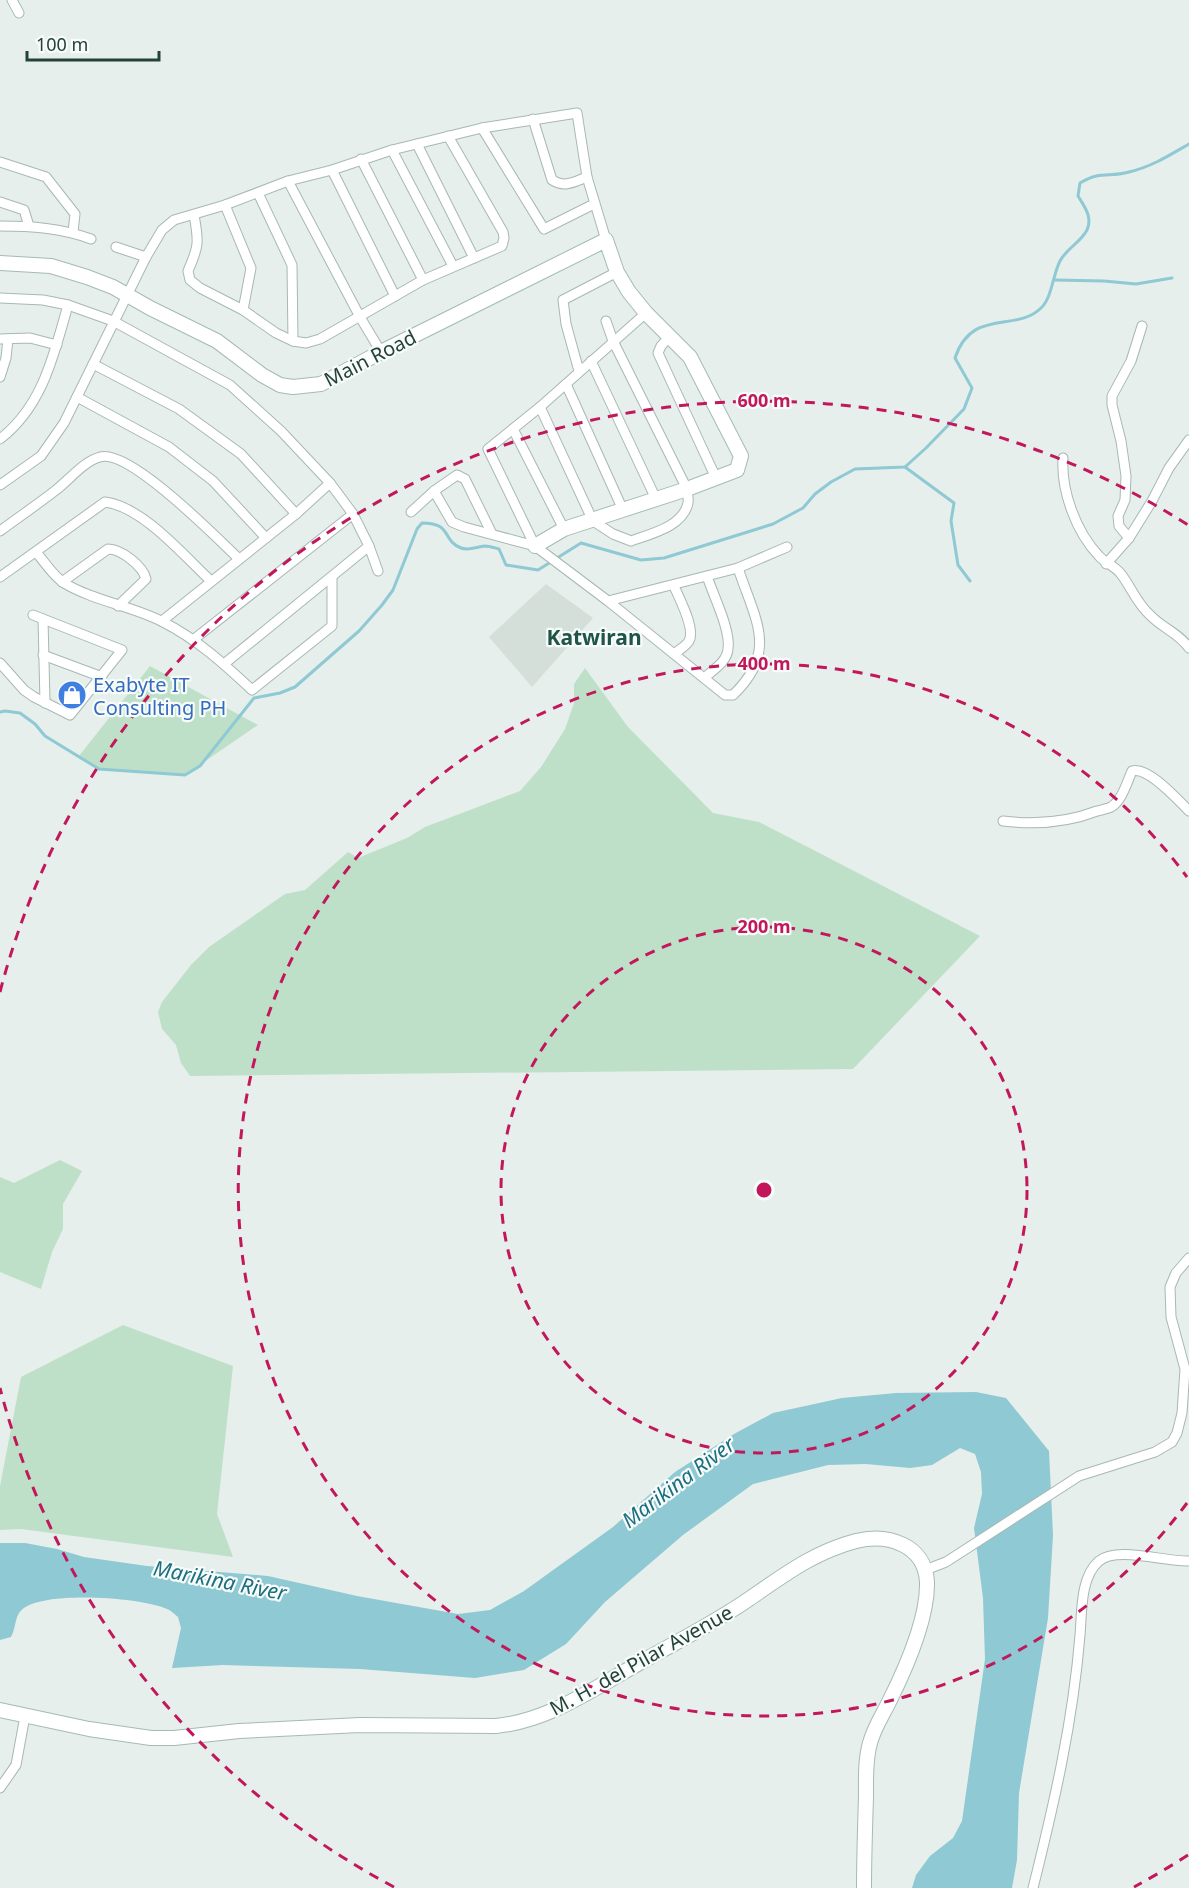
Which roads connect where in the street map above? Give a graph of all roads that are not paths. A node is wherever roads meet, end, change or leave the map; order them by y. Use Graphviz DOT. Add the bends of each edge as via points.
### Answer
graph roads {
  1 [pos="12,0"];
  2 [pos="19,13"];
  3 [pos="533,119"];
  4 [pos="482,128"];
  5 [pos="448,136"];
  6 [pos="417,144"];
  7 [pos="392,150"];
  8 [pos="362,159"];
  9 [pos="0,162"];
  10 [pos="332,170"];
  11 [pos="587,177"];
  12 [pos="288,181"];
  13 [pos="258,193"];
  14 [pos="0,202"];
  15 [pos="594,204"];
  16 [pos="225,205"];
  17 [pos="194,215"];
  18 [pos="0,226"];
  19 [pos="29,226"];
  20 [pos="73,232"];
  21 [pos="91,238"];
  22 [pos="606,240"];
  23 [pos="116,247"];
  24 [pos="146,258"];
  25 [pos="474,258"];
  26 [pos="0,263"];
  27 [pos="453,266"];
  28 [pos="617,273"];
  29 [pos="423,280"];
  30 [pos="128,295"];
  31 [pos="395,296"];
  32 [pos="0,298"];
  33 [pos="68,305"];
  34 [pos="243,309"];
  35 [pos="646,313"];
  36 [pos="360,317"];
  37 [pos="113,321"];
  38 [pos="606,321"];
  39 [pos="1142,326"];
  40 [pos="670,336"];
  41 [pos="4,339"];
  42 [pos="293,341"];
  43 [pos="613,341"];
  44 [pos="57,345"];
  45 [pos="381,352"];
  46 [pos="591,361"];
  47 [pos="93,364"];
  48 [pos="579,371"];
  49 [pos="0,377"];
  50 [pos="566,384"];
  51 [pos="77,398"];
  52 [pos="540,407"];
  53 [pos="513,429"];
  54 [pos="0,439"];
  55 [pos="1189,440"];
  56 [pos="1063,458"];
  57 [pos="716,478"];
  58 [pos="330,483"];
  59 [pos="0,484"];
  60 [pos="687,489"];
  61 [pos="434,491"];
  62 [pos="656,499"];
  63 [pos="623,510"];
  64 [pos="411,512"];
  65 [pos="296,514"];
  66 [pos="353,514"];
  67 [pos="593,521"];
  68 [pos="564,529"];
  69 [pos="0,531"];
  70 [pos="492,534"];
  71 [pos="266,538"];
  72 [pos="1129,538"];
  73 [pos="369,546"];
  74 [pos="535,546"];
  75 [pos="787,547"];
  76 [pos="36,552"];
  77 [pos="239,559"];
  78 [pos="1106,564"];
  79 [pos="738,568"];
  80 [pos="378,571"];
  81 [pos="706,576"];
  82 [pos="0,577"];
  83 [pos="333,578"];
  84 [pos="211,581"];
  85 [pos="62,582"];
  86 [pos="674,586"];
  87 [pos="608,601"];
  88 [pos="118,606"];
  89 [pos="33,615"];
  90 [pos="43,619"];
  91 [pos="162,621"];
  92 [pos="192,640"];
  93 [pos="1189,648"];
  94 [pos="674,654"];
  95 [pos="43,655"];
  96 [pos="0,663"];
  97 [pos="224,664"];
  98 [pos="102,677"];
  99 [pos="704,678"];
  100 [pos="45,703"];
  101 [pos="1189,811"];
  102 [pos="1004,821"];
  103 [pos="1189,1258"];
  104 [pos="1189,1561"];
  105 [pos="926,1570"];
  106 [pos="0,1710"];
  107 [pos="25,1716"];
  108 [pos="0,1788"];
  109 [pos="864,1888"];
  110 [pos="1033,1888"];
  1 -- 2 [label="street"];
  3 -- 4 [label="street"];
  3 -- 11 [label="street" via="552,180 566,185"];
  3 -- 11 [label="street" via="577,113"];
  4 -- 5 [label="street"];
  4 -- 15 [label="street" via="544,229"];
  5 -- 6 [label="street"];
  5 -- 25 [label="street" via="503,232 502,246"];
  6 -- 7 [label="street"];
  6 -- 25 [label="street"];
  7 -- 8 [label="street"];
  7 -- 27 [label="street"];
  8 -- 10 [label="street"];
  8 -- 29 [label="street"];
  9 -- 20 [label="street" via="46,177 75,214"];
  10 -- 12 [label="street"];
  10 -- 31 [label="street"];
  11 -- 15 [label="street"];
  12 -- 13 [label="street"];
  12 -- 36 [label="street"];
  13 -- 16 [label="street"];
  13 -- 42 [label="street" via="292,266"];
  14 -- 19 [label="street" via="24,210"];
  15 -- 22 [label="street"];
  16 -- 17 [label="street"];
  16 -- 34 [label="street" via="251,268"];
  17 -- 24 [label="street" via="174,219 162,230"];
  17 -- 34 [label="street" via="198,239 188,271 190,280"];
  18 -- 19 [label="street"];
  19 -- 20 [label="street"];
  20 -- 21 [label="street"];
  22 -- 28 [label="street"];
  22 -- 45 [label="street, Main Road"];
  23 -- 24 [label="street"];
  24 -- 30 [label="street"];
  25 -- 27 [label="street"];
  26 -- 30 [label="street, Main Road" via="51,266"];
  27 -- 29 [label="street"];
  28 -- 35 [label="street"];
  28 -- 48 [label="street" via="563,300"];
  29 -- 31 [label="street"];
  30 -- 37 [label="street"];
  30 -- 45 [label="street, Main Road" via="217,341 280,385 321,384"];
  31 -- 36 [label="street"];
  32 -- 33 [label="street"];
  33 -- 37 [label="street"];
  33 -- 44 [label="street"];
  34 -- 42 [label="street"];
  35 -- 40 [label="street"];
  35 -- 43 [label="street"];
  36 -- 42 [label="street" via="320,339"];
  36 -- 45 [label="street"];
  37 -- 47 [label="street"];
  37 -- 58 [label="street" via="230,385"];
  38 -- 43 [label="street"];
  39 -- 72 [label="street" via="1131,361 1112,396 1126,476 1119,526"];
  40 -- 57 [label="street" via="658,353"];
  40 -- 57 [label="street" via="690,357 741,456 737,470"];
  41 -- 44 [label="street" via="30,338"];
  41 -- 49 [label="street" via="6,358"];
  43 -- 46 [label="street"];
  43 -- 60 [label="street"];
  44 -- 54 [label="street" via="37,397"];
  46 -- 48 [label="street"];
  46 -- 62 [label="street"];
  47 -- 51 [label="street"];
  47 -- 65 [label="street" via="179,409 241,454"];
  48 -- 50 [label="street"];
  50 -- 52 [label="street"];
  50 -- 63 [label="street"];
  51 -- 59 [label="street" via="41,456"];
  51 -- 71 [label="street" via="169,447 213,481"];
  52 -- 53 [label="street"];
  52 -- 67 [label="street"];
  53 -- 68 [label="street"];
  53 -- 74 [label="street" via="488,449"];
  55 -- 72 [label="street"];
  56 -- 78 [label="street" via="1069,501 1084,535"];
  57 -- 60 [label="street"];
  58 -- 65 [label="street"];
  58 -- 66 [label="street"];
  60 -- 62 [label="street"];
  60 -- 67 [label="street" via="688,504 673,525 631,541"];
  61 -- 64 [label="street"];
  61 -- 70 [label="street" via="452,522"];
  61 -- 70 [label="street" via="457,475 465,479"];
  62 -- 63 [label="street"];
  63 -- 67 [label="street"];
  65 -- 71 [label="street"];
  66 -- 73 [label="street"];
  66 -- 92 [label="street"];
  67 -- 68 [label="street"];
  68 -- 74 [label="street"];
  69 -- 77 [label="street" via="104,455 153,481"];
  70 -- 74 [label="street"];
  71 -- 77 [label="street"];
  72 -- 78 [label="street"];
  73 -- 80 [label="street"];
  73 -- 83 [label="street"];
  74 -- 87 [label="street"];
  75 -- 79 [label="street"];
  76 -- 82 [label="street"];
  76 -- 84 [label="street" via="105,502 117,504 148,523"];
  76 -- 85 [label="street"];
  77 -- 84 [label="street"];
  78 -- 93 [label="street" via="1122,575 1142,608"];
  79 -- 81 [label="street"];
  79 -- 99 [label="street" via="761,642 758,660 749,681 733,695 725,695"];
  81 -- 86 [label="street"];
  81 -- 99 [label="street" via="726,630 728,649 723,661"];
  83 -- 97 [label="street"];
  83 -- 97 [label="street" via="332,626 252,690"];
  84 -- 91 [label="street"];
  85 -- 88 [label="street"];
  85 -- 88 [label="street" via="108,549 116,549 144,572 146,579"];
  86 -- 87 [label="street"];
  86 -- 94 [label="street" via="691,634 689,641"];
  87 -- 94 [label="street"];
  88 -- 91 [label="street"];
  89 -- 90 [label="street"];
  90 -- 95 [label="street"];
  90 -- 98 [label="street" via="122,650"];
  91 -- 92 [label="street"];
  92 -- 97 [label="street"];
  94 -- 99 [label="street"];
  95 -- 98 [label="street"];
  95 -- 100 [label="street"];
  96 -- 100 [label="street" via="24,690"];
  98 -- 100 [label="street" via="70,715"];
  101 -- 102 [label="street" via="1164,786 1136,769 1111,807 1047,824"];
  103 -- 105 [label="street" via="1170,1287 1171,1317 1185,1369 1182,1413 1172,1442 1165,1448 1065,1484 953,1557"];
  104 -- 110 [label="street" via="1126,1554 1101,1560 1088,1579 1067,1740"];
  105 -- 107 [label="street, M. H. del Pilar Avenue" via="913,1550 902,1543 869,1538 854,1541 805,1561 710,1623 569,1702 514,1724 313,1727 151,1738"];
  105 -- 109 [label="street" via="926,1595 909,1659 867,1755"];
  106 -- 107 [label="street, M. H. del Pilar Avenue"];
  107 -- 108 [label="street" via="16,1765"];
}
